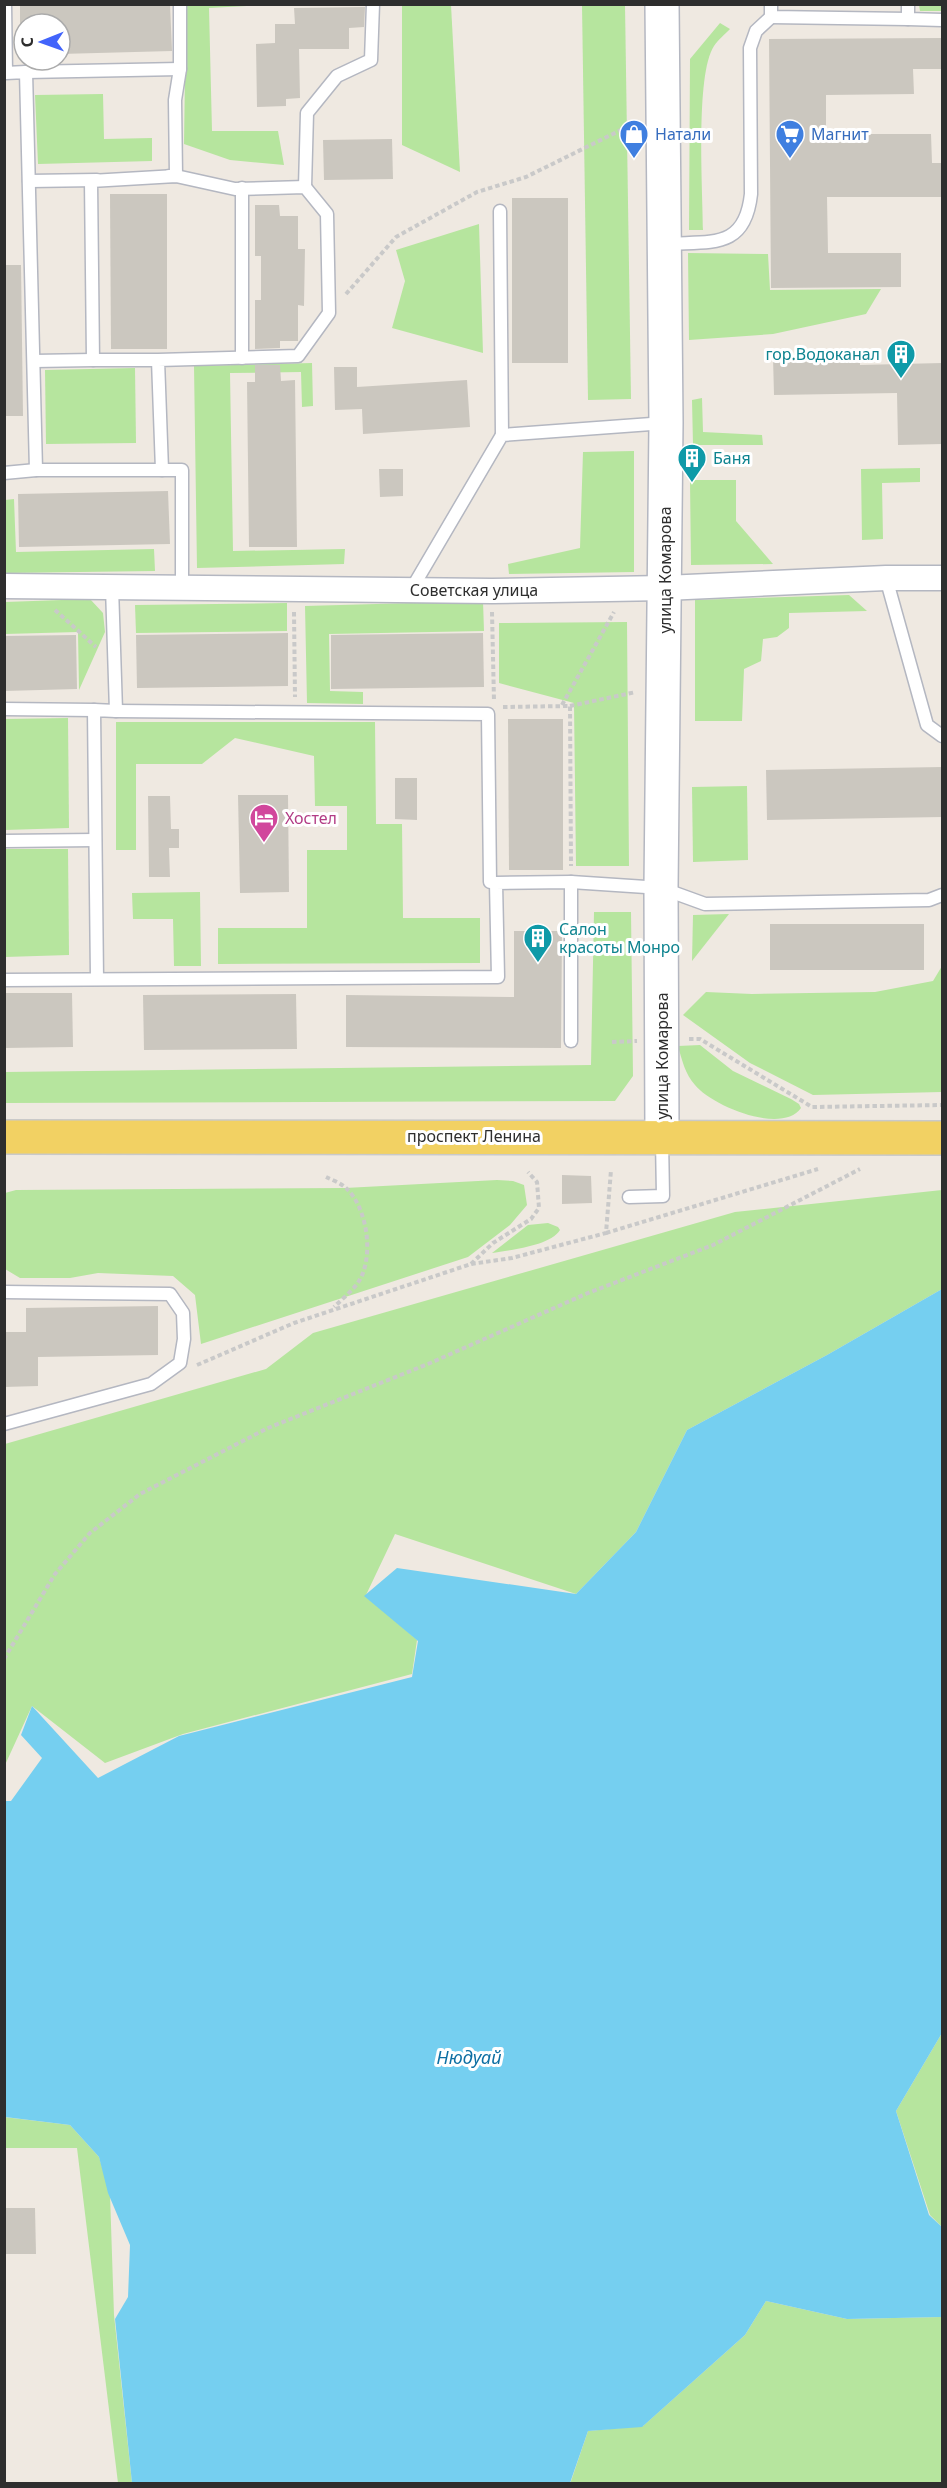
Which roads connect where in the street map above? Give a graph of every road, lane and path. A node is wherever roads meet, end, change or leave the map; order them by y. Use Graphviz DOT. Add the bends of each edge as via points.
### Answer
graph roads {
  1 [pos="5,4"];
  2 [pos="180,4"];
  3 [pos="373,4"];
  4 [pos="662,4"];
  5 [pos="908,4"];
  6 [pos="771,11"];
  7 [pos="908,19"];
  8 [pos="942,20"];
  9 [pos="180,69"];
  10 [pos="72,71"];
  11 [pos="26,72"];
  12 [pos="643,119"];
  13 [pos="176,176"];
  14 [pos="30,181"];
  15 [pos="91,181"];
  16 [pos="305,187"];
  17 [pos="242,188"];
  18 [pos="500,211"];
  19 [pos="665,244"];
  20 [pos="329,313"];
  21 [pos="242,358"];
  22 [pos="34,360"];
  23 [pos="93,360"];
  24 [pos="158,360"];
  25 [pos="666,423"];
  26 [pos="502,435"];
  27 [pos="36,470"];
  28 [pos="162,470"];
  29 [pos="4,473"];
  30 [pos="886,578"];
  31 [pos="942,578"];
  32 [pos="16,586"];
  33 [pos="112,587"];
  34 [pos="182,588"];
  35 [pos="665,588"];
  36 [pos="294,589"];
  37 [pos="411,590"];
  38 [pos="492,591"];
  39 [pos="617,607"];
  40 [pos="114,663"];
  41 [pos="645,690"];
  42 [pos="562,706"];
  43 [pos="570,706"];
  44 [pos="4,709"];
  45 [pos="94,710"];
  46 [pos="116,711"];
  47 [pos="295,713"];
  48 [pos="942,736"];
  49 [pos="95,840"];
  50 [pos="4,841"];
  51 [pos="488,882"];
  52 [pos="571,882"];
  53 [pos="661,888"];
  54 [pos="942,894"];
  55 [pos="97,979"];
  56 [pos="4,980"];
  57 [pos="663,1040"];
  58 [pos="571,1041"];
  59 [pos="612,1042"];
  60 [pos="942,1105"];
  61 [pos="662,1136"];
  62 [pos="4,1137"];
  63 [pos="942,1138"];
  64 [pos="818,1169"];
  65 [pos="860,1169"];
  66 [pos="611,1170"];
  67 [pos="528,1172"];
  68 [pos="326,1177"];
  69 [pos="629,1197"];
  70 [pos="606,1233"];
  71 [pos="471,1264"];
  72 [pos="4,1292"];
  73 [pos="332,1309"];
  74 [pos="195,1365"];
  75 [pos="4,1424"];
  76 [pos="4,1659"];
  1 -- 11 [label="lane" via="6,73"];
  2 -- 9 [label="lane"];
  3 -- 16 [label="lane" via="371,60 337,76 307,113"];
  4 -- 19 [label="street, улица Комарова"];
  5 -- 7 [label="lane"];
  6 -- 7 [label="lane"];
  6 -- 19 [label="lane" via="756,31 750,48 749,214 738,231 722,241"];
  7 -- 8 [label="lane"];
  9 -- 10 [label="lane"];
  9 -- 13 [label="lane" via="175,100"];
  11 -- 14 [label="lane"];
  12 -- 20 [label="path" via="526,177 477,192 396,237"];
  13 -- 15 [label="lane"];
  13 -- 17 [label="lane"];
  14 -- 15 [label="lane"];
  14 -- 22 [label="lane"];
  15 -- 23 [label="lane"];
  16 -- 17 [label="lane"];
  16 -- 20 [label="lane" via="327,214"];
  17 -- 21 [label="lane"];
  18 -- 26 [label="lane"];
  19 -- 25 [label="street, улица Комарова"];
  20 -- 21 [label="lane" via="298,356"];
  21 -- 24 [label="lane"];
  22 -- 23 [label="lane"];
  22 -- 27 [label="lane"];
  23 -- 24 [label="lane"];
  24 -- 28 [label="lane"];
  25 -- 26 [label="lane"];
  25 -- 35 [label="street, улица Комарова"];
  26 -- 37 [label="lane"];
  27 -- 28 [label="lane"];
  27 -- 29 [label="lane"];
  28 -- 34 [label="lane" via="182,470"];
  30 -- 31 [label="street, Советская улица"];
  30 -- 35 [label="street, Советская улица"];
  30 -- 48 [label="lane" via="927,725"];
  32 -- 33 [label="street, Советская улица"];
  32 -- 40 [label="path"];
  33 -- 34 [label="street, Советская улица"];
  33 -- 40 [label="lane"];
  34 -- 36 [label="street, Советская улица"];
  35 -- 38 [label="street, Советская улица"];
  35 -- 53 [label="street, улица Комарова"];
  36 -- 37 [label="street, Советская улица"];
  36 -- 47 [label="path"];
  37 -- 38 [label="street, Советская улица"];
  38 -- 42 [label="path" via="494,707"];
  39 -- 42 [label="path"];
  40 -- 46 [label="lane"];
  41 -- 43 [label="path"];
  42 -- 43 [label="path"];
  43 -- 52 [label="path"];
  44 -- 45 [label="lane"];
  45 -- 46 [label="lane"];
  45 -- 49 [label="lane"];
  46 -- 47 [label="lane"];
  47 -- 51 [label="lane" via="488,714"];
  49 -- 50 [label="lane"];
  49 -- 55 [label="lane"];
  51 -- 52 [label="lane"];
  51 -- 55 [label="lane" via="498,977"];
  52 -- 53 [label="lane"];
  52 -- 58 [label="lane"];
  53 -- 54 [label="lane" via="705,904 929,900"];
  53 -- 57 [label="street, улица Комарова"];
  55 -- 56 [label="lane"];
  57 -- 59 [label="path"];
  57 -- 60 [label="path" via="700,1040 812,1107"];
  57 -- 61 [label="street, улица Комарова"];
  61 -- 62 [label="main road, проспект Ленина"];
  61 -- 63 [label="main road, проспект Ленина"];
  61 -- 69 [label="lane" via="663,1196"];
  64 -- 70 [label="path"];
  65 -- 76 [label="path" via="713,1245 588,1293 428,1364 268,1428 140,1494 90,1533 55,1574"];
  66 -- 70 [label="path"];
  67 -- 71 [label="path" via="537,1182 539,1208 531,1219 493,1243"];
  68 -- 73 [label="path" via="345,1188 355,1200 364,1221 367,1251 358,1283"];
  70 -- 71 [label="path" via="512,1258"];
  71 -- 73 [label="path"];
  72 -- 75 [label="lane" via="170,1294 183,1313 184,1339 180,1363 151,1384"];
  73 -- 74 [label="path"];
}
